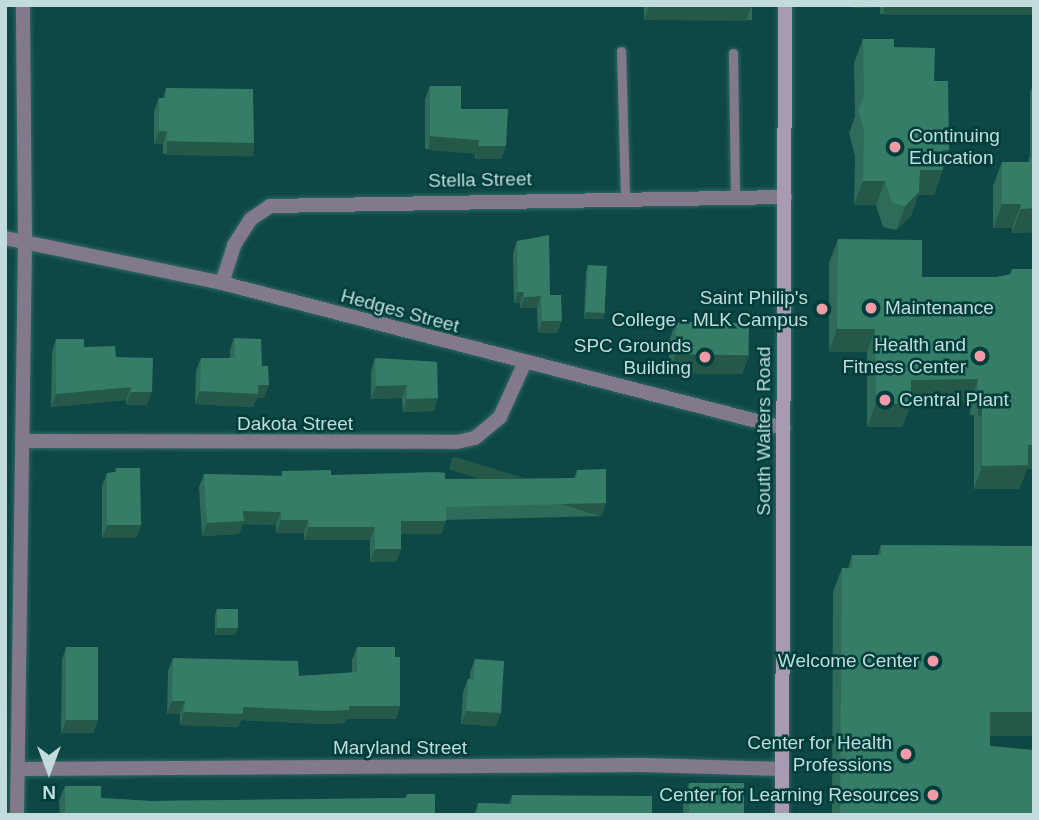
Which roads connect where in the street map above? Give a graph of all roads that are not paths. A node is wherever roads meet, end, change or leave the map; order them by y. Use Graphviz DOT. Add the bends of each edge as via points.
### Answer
graph roads {
  1 [pos="23,5"];
  2 [pos="785,5"];
  3 [pos="621,51"];
  4 [pos="733,53"];
  5 [pos="735,197"];
  6 [pos="785,197"];
  7 [pos="625,198"];
  8 [pos="5,238"];
  9 [pos="26,243"];
  10 [pos="222,283"];
  11 [pos="524,364"];
  12 [pos="784,428"];
  13 [pos="22,441"];
  14 [pos="19,769"];
  15 [pos="782,769"];
  16 [pos="17,815"];
  17 [pos="782,815"];
  1 -- 9 [label="street"];
  2 -- 6 [label="main road, South Walters Road"];
  3 -- 7 [label="lane"];
  4 -- 5 [label="lane"];
  5 -- 6 [label="street, Stella Street"];
  5 -- 7 [label="street, Stella Street"];
  6 -- 12 [label="main road, South Walters Road"];
  7 -- 10 [label="street, Stella Street" via="270,206 251,219 234,245"];
  8 -- 9 [label="street, Hedges Street"];
  9 -- 10 [label="street, Hedges Street"];
  9 -- 13 [label="street"];
  10 -- 11 [label="street, Hedges Street"];
  11 -- 12 [label="street, Hedges Street"];
  11 -- 13 [label="street, Dakota Street" via="500,418 475,438 457,442"];
  12 -- 15 [label="main road, South Walters Road"];
  13 -- 14 [label="street"];
  14 -- 15 [label="street, Maryland Street" via="629,765"];
  14 -- 16 [label="street"];
  15 -- 17 [label="main road, South Walters Road"];
}
